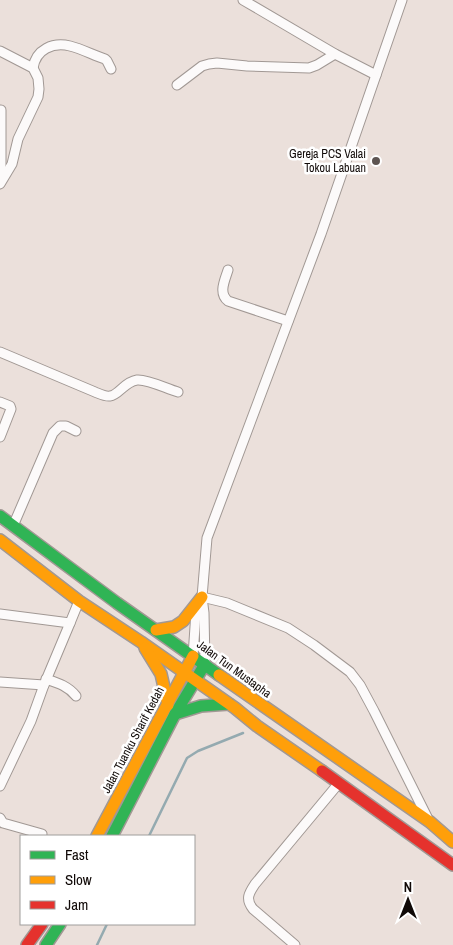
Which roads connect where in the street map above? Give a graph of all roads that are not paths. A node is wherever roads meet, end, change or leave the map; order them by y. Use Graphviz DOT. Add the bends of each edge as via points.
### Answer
graph roads {
  1 [pos="243,0"];
  2 [pos="402,0"];
  3 [pos="0,51"];
  4 [pos="335,54"];
  5 [pos="33,68"];
  6 [pos="111,69"];
  7 [pos="376,76"];
  8 [pos="177,85"];
  9 [pos="1,110"];
  10 [pos="1,182"];
  11 [pos="228,270"];
  12 [pos="288,321"];
  13 [pos="0,352"];
  14 [pos="178,392"];
  15 [pos="0,402"];
  16 [pos="76,431"];
  17 [pos="0,437"];
  18 [pos="0,516"];
  19 [pos="13,526"];
  20 [pos="0,540"];
  21 [pos="202,597"];
  22 [pos="79,601"];
  23 [pos="0,614"];
  24 [pos="70,623"];
  25 [pos="156,630"];
  26 [pos="141,642"];
  27 [pos="193,656"];
  28 [pos="205,664"];
  29 [pos="184,673"];
  30 [pos="196,681"];
  31 [pos="0,682"];
  32 [pos="45,682"];
  33 [pos="76,696"];
  34 [pos="168,704"];
  35 [pos="232,706"];
  36 [pos="175,714"];
  37 [pos="339,783"];
  38 [pos="0,786"];
  39 [pos="0,818"];
  40 [pos="430,822"];
  41 [pos="42,834"];
  42 [pos="98,835"];
  43 [pos="113,835"];
  44 [pos="453,842"];
  45 [pos="453,865"];
  46 [pos="41,925"];
  47 [pos="59,925"];
  48 [pos="27,945"];
  49 [pos="46,945"];
  50 [pos="295,945"];
  1 -- 4 [label="street"];
  2 -- 7 [label="street"];
  3 -- 5 [label="street"];
  4 -- 7 [label="street"];
  4 -- 8 [label="street" via="309,68 209,64"];
  5 -- 6 [label="street" via="40,52 62,45 104,59"];
  5 -- 10 [label="street" via="38,78 38,97 18,138 12,164"];
  7 -- 12 [label="street"];
  9 -- 10 [label="street"];
  11 -- 12 [label="street" via="222,291 225,299"];
  12 -- 21 [label="street" via="206,538"];
  13 -- 14 [label="street" via="109,397 135,380"];
  15 -- 17 [label="street" via="11,409"];
  16 -- 19 [label="street" via="60,426 53,433"];
  18 -- 19 [label="main road, Jalan Tun Mustapha"];
  19 -- 25 [label="main road, Jalan Tun Mustapha"];
  20 -- 22 [label="main road"];
  21 -- 25 [label="main road" via="183,621 174,627"];
  21 -- 27 [label="street" via="196,612"];
  21 -- 28 [label="street"];
  21 -- 40 [label="street" via="227,603 288,628 350,672 374,711"];
  22 -- 24 [label="street"];
  22 -- 26 [label="main road"];
  23 -- 24 [label="street"];
  24 -- 32 [label="street"];
  25 -- 27 [label="main road, Jalan Tun Mustapha"];
  26 -- 29 [label="main road"];
  26 -- 34 [label="main road" via="161,674"];
  27 -- 28 [label="main road, Jalan Tun Mustapha"];
  27 -- 29 [label="main road, Jalan Tuanku Sharif Kedah"];
  28 -- 30 [label="main road, Jalan Tuanku Sharif Kedah"];
  28 -- 40 [label="main road, Jalan Tun Mustapha"];
  29 -- 30 [label="main road"];
  29 -- 34 [label="main road, Jalan Tuanku Sharif Kedah"];
  30 -- 35 [label="main road"];
  30 -- 36 [label="main road, Jalan Tuanku Sharif Kedah"];
  31 -- 32 [label="street"];
  32 -- 33 [label="street" via="65,686"];
  32 -- 38 [label="street" via="31,721"];
  34 -- 42 [label="main road, Jalan Tuanku Sharif Kedah"];
  35 -- 36 [label="main road" via="210,704"];
  35 -- 37 [label="main road"];
  36 -- 43 [label="main road, Jalan Tuanku Sharif Kedah"];
  37 -- 45 [label="main road"];
  37 -- 50 [label="street" via="250,891 248,898 253,909"];
  39 -- 41 [label="street" via="3,823"];
  40 -- 44 [label="main road, Jalan Tun Mustapha"];
  46 -- 48 [label="main road"];
  47 -- 49 [label="main road"];
}
